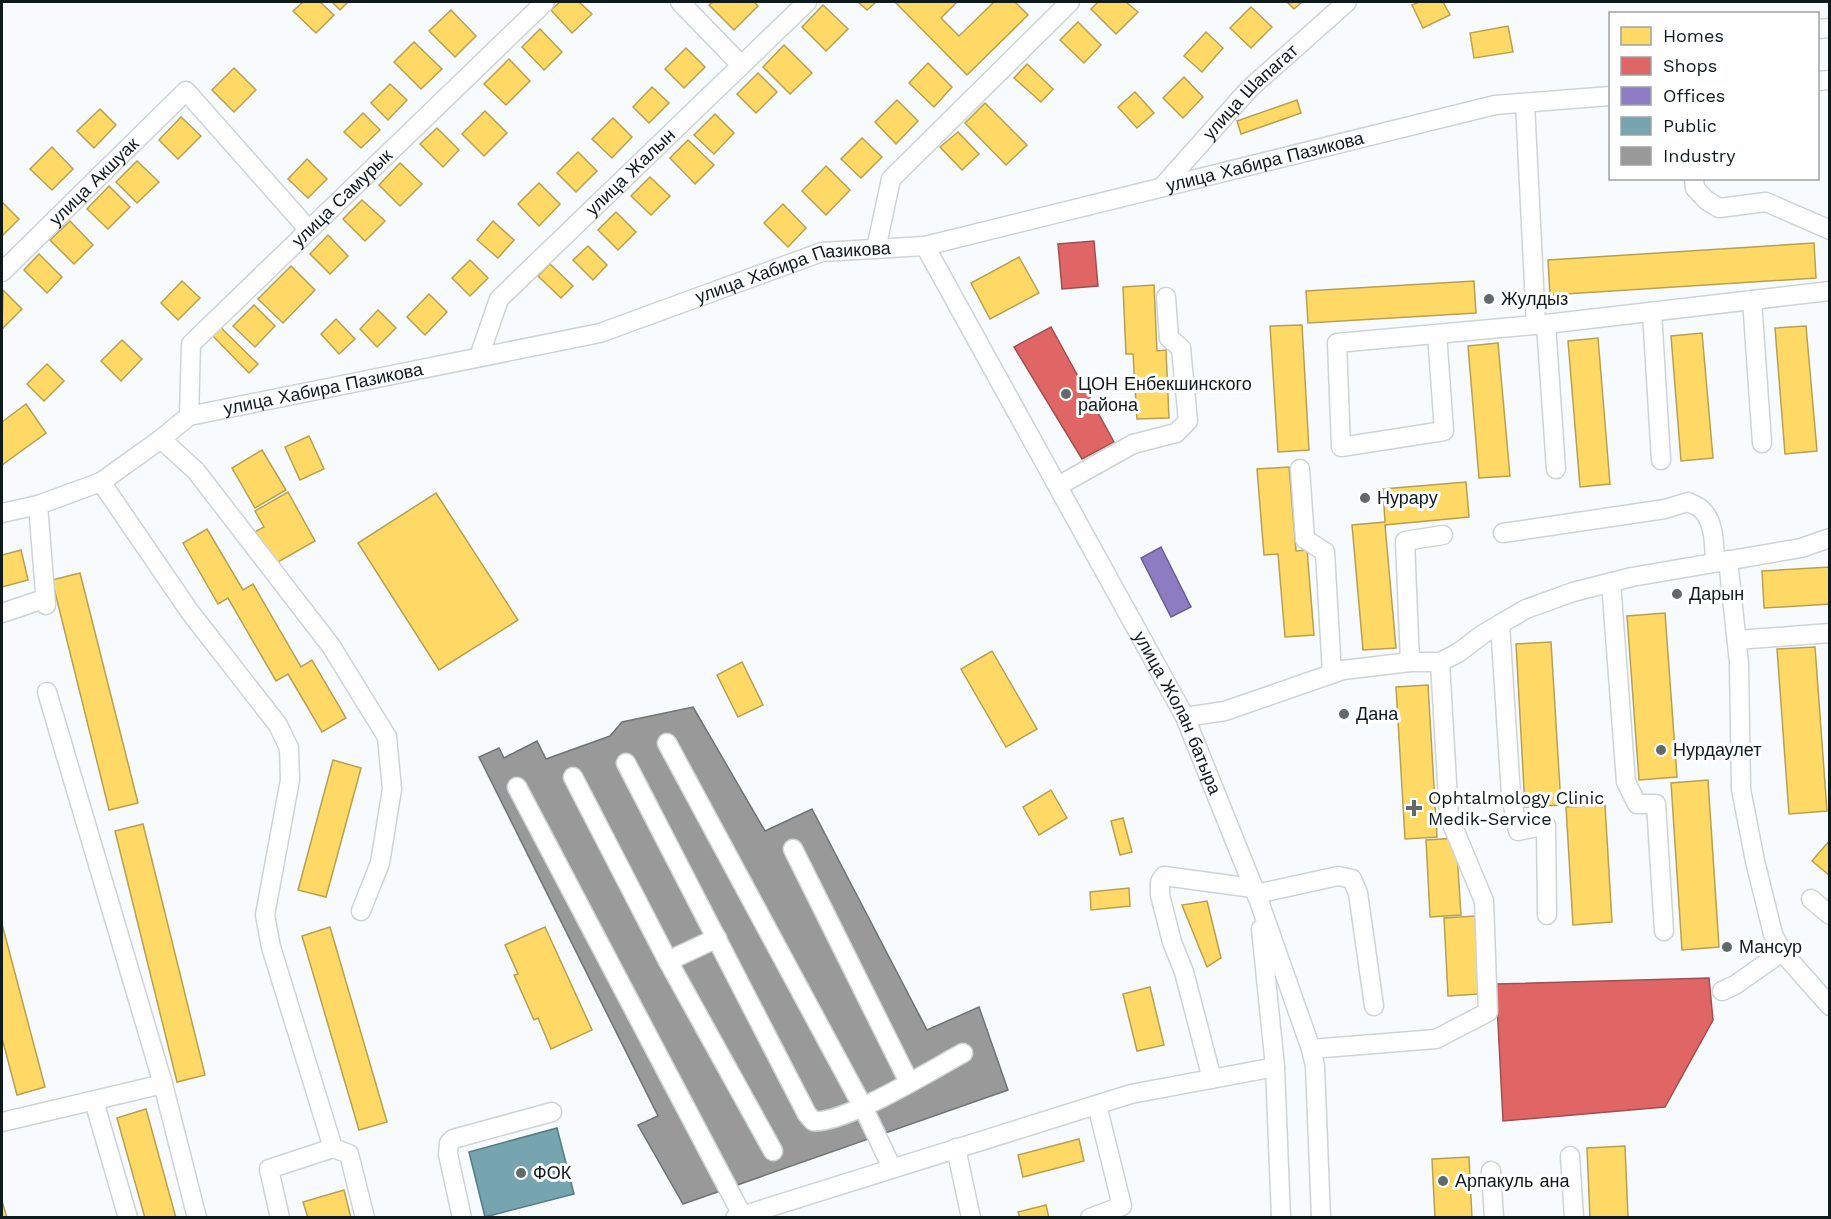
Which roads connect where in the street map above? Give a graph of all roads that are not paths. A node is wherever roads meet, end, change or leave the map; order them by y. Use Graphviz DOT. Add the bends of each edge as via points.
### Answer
graph roads {
  1 [pos="545,2"];
  2 [pos="680,2"];
  3 [pos="807,2"];
  4 [pos="1070,2"];
  5 [pos="1347,2"];
  6 [pos="741,65"];
  7 [pos="1609,96"];
  8 [pos="1525,103"];
  9 [pos="1694,180"];
  10 [pos="1162,188"];
  11 [pos="309,230"];
  12 [pos="1830,230"];
  13 [pos="925,246"];
  14 [pos="876,249"];
  15 [pos="2,272"];
  16 [pos="1830,291"];
  17 [pos="1166,297"];
  18 [pos="1752,300"];
  19 [pos="1652,312"];
  20 [pos="1541,324"];
  21 [pos="1437,334"];
  22 [pos="479,357"];
  23 [pos="189,416"];
  24 [pos="161,439"];
  25 [pos="1762,443"];
  26 [pos="1661,460"];
  27 [pos="1556,468"];
  28 [pos="1300,469"];
  29 [pos="101,482"];
  30 [pos="1058,486"];
  31 [pos="38,505"];
  32 [pos="2,513"];
  33 [pos="1503,533"];
  34 [pos="1443,535"];
  35 [pos="1830,538"];
  36 [pos="1721,561"];
  37 [pos="1611,582"];
  38 [pos="2,613"];
  39 [pos="1500,624"];
  40 [pos="1830,633"];
  41 [pos="1737,640"];
  42 [pos="1410,662"];
  43 [pos="1440,662"];
  44 [pos="1332,674"];
  45 [pos="47,692"];
  46 [pos="1185,717"];
  47 [pos="667,743"];
  48 [pos="626,763"];
  49 [pos="573,777"];
  50 [pos="517,787"];
  51 [pos="793,849"];
  52 [pos="1256,894"];
  53 [pos="1811,899"];
  54 [pos="361,911"];
  55 [pos="1547,915"];
  56 [pos="1830,915"];
  57 [pos="1664,931"];
  58 [pos="717,938"];
  59 [pos="1782,952"];
  60 [pos="668,961"];
  61 [pos="1722,991"];
  62 [pos="1374,1006"];
  63 [pos="1830,1006"];
  64 [pos="1311,1049"];
  65 [pos="963,1053"];
  66 [pos="1275,1067"];
  67 [pos="1212,1078"];
  68 [pos="909,1082"];
  69 [pos="163,1084"];
  70 [pos="94,1101"];
  71 [pos="1097,1105"];
  72 [pos="864,1107"];
  73 [pos="552,1112"];
  74 [pos="2,1122"];
  75 [pos="333,1148"];
  76 [pos="956,1148"];
  77 [pos="773,1152"];
  78 [pos="1570,1156"];
  79 [pos="892,1168"];
  80 [pos="1491,1171"];
  81 [pos="738,1216"];
  82 [pos="128,1218"];
  83 [pos="197,1218"];
  84 [pos="280,1218"];
  85 [pos="365,1218"];
  86 [pos="462,1218"];
  87 [pos="971,1218"];
  88 [pos="1090,1218"];
  89 [pos="1281,1218"];
  90 [pos="1321,1218"];
  91 [pos="1494,1218"];
  92 [pos="1574,1218"];
  1 -- 11 [label="street, улица Самурык"];
  2 -- 6 [label="street"];
  3 -- 6 [label="street, улица Жалын"];
  4 -- 14 [label="street" via="891,178"];
  5 -- 10 [label="street, улица Шапагат" via="1249,89"];
  6 -- 22 [label="street, улица Жалын" via="499,298"];
  7 -- 8 [label="street, улица Хабира Пазикова"];
  8 -- 10 [label="street, улица Хабира Пазикова" via="1495,105"];
  8 -- 20 [label="street"];
  9 -- 12 [label="street" via="1695,188 1719,208 1766,202"];
  10 -- 13 [label="street, улица Хабира Пазикова"];
  11 -- 15 [label="street, улица Акшуак" via="186,91"];
  11 -- 23 [label="street, улица Самурык" via="191,344"];
  13 -- 14 [label="street, улица Хабира Пазикова"];
  13 -- 30 [label="street, улица Жолан батыра"];
  14 -- 22 [label="street, улица Хабира Пазикова" via="822,252 600,333"];
  16 -- 18 [label="street"];
  17 -- 30 [label="street" via="1169,338 1181,348 1188,421 1176,433 1133,444"];
  18 -- 19 [label="street"];
  18 -- 25 [label="street"];
  19 -- 20 [label="street"];
  19 -- 26 [label="street"];
  20 -- 21 [label="street"];
  20 -- 27 [label="street"];
  21 -- 21 [label="street" via="1337,343 1341,447 1444,431"];
  22 -- 23 [label="street, улица Хабира Пазикова"];
  23 -- 24 [label="street, улица Хабира Пазикова"];
  24 -- 29 [label="street, улица Хабира Пазикова"];
  24 -- 54 [label="street" via="196,471 331,646 387,738 392,789 380,863"];
  28 -- 44 [label="street" via="1305,539 1325,552"];
  29 -- 31 [label="street, улица Хабира Пазикова"];
  29 -- 75 [label="street" via="190,612 278,725 289,748 290,780 265,915"];
  30 -- 46 [label="street, улица Жолан батыра"];
  31 -- 32 [label="street, улица Хабира Пазикова"];
  31 -- 38 [label="street" via="45,602"];
  33 -- 36 [label="street" via="1665,509 1688,502 1707,517"];
  34 -- 42 [label="street" via="1405,541"];
  35 -- 36 [label="street" via="1801,548"];
  36 -- 37 [label="street"];
  36 -- 41 [label="street"];
  37 -- 39 [label="street" via="1526,609"];
  37 -- 57 [label="street" via="1626,782 1637,804 1656,804"];
  39 -- 43 [label="street"];
  39 -- 55 [label="street" via="1510,795 1518,831 1546,825"];
  40 -- 41 [label="street"];
  41 -- 59 [label="street" via="1741,789 1773,934"];
  42 -- 43 [label="street"];
  42 -- 44 [label="street"];
  43 -- 64 [label="street" via="1449,818 1484,901 1488,1012 1436,1040"];
  44 -- 46 [label="street" via="1225,711"];
  45 -- 69 [label="street"];
  46 -- 52 [label="street, улица Жолан батыра"];
  47 -- 72 [label="street"];
  48 -- 58 [label="street"];
  49 -- 60 [label="street"];
  50 -- 81 [label="street"];
  51 -- 68 [label="street"];
  52 -- 62 [label="street" via="1338,876 1352,879 1358,893"];
  52 -- 64 [label="street, улица Жолан батыра"];
  52 -- 66 [label="street"];
  52 -- 67 [label="street" via="1164,876 1161,882 1160,895 1172,942 1184,972"];
  53 -- 56 [label="street"];
  58 -- 60 [label="street"];
  58 -- 72 [label="street" via="813,1121 822,1122"];
  59 -- 61 [label="street"];
  59 -- 63 [label="street"];
  60 -- 77 [label="street"];
  64 -- 90 [label="street, улица Жолан батыра"];
  65 -- 68 [label="street"];
  66 -- 67 [label="street"];
  66 -- 89 [label="street"];
  67 -- 71 [label="street"];
  68 -- 72 [label="street"];
  69 -- 70 [label="street"];
  69 -- 83 [label="street"];
  70 -- 74 [label="street"];
  70 -- 82 [label="street"];
  71 -- 76 [label="street"];
  71 -- 88 [label="street" via="1122,1206"];
  72 -- 79 [label="street"];
  73 -- 86 [label="street" via="449,1143"];
  75 -- 84 [label="street" via="269,1169"];
  75 -- 85 [label="street" via="349,1154"];
  76 -- 79 [label="street"];
  76 -- 87 [label="street"];
  78 -- 92 [label="street"];
  79 -- 81 [label="street"];
  80 -- 91 [label="street"];
}
